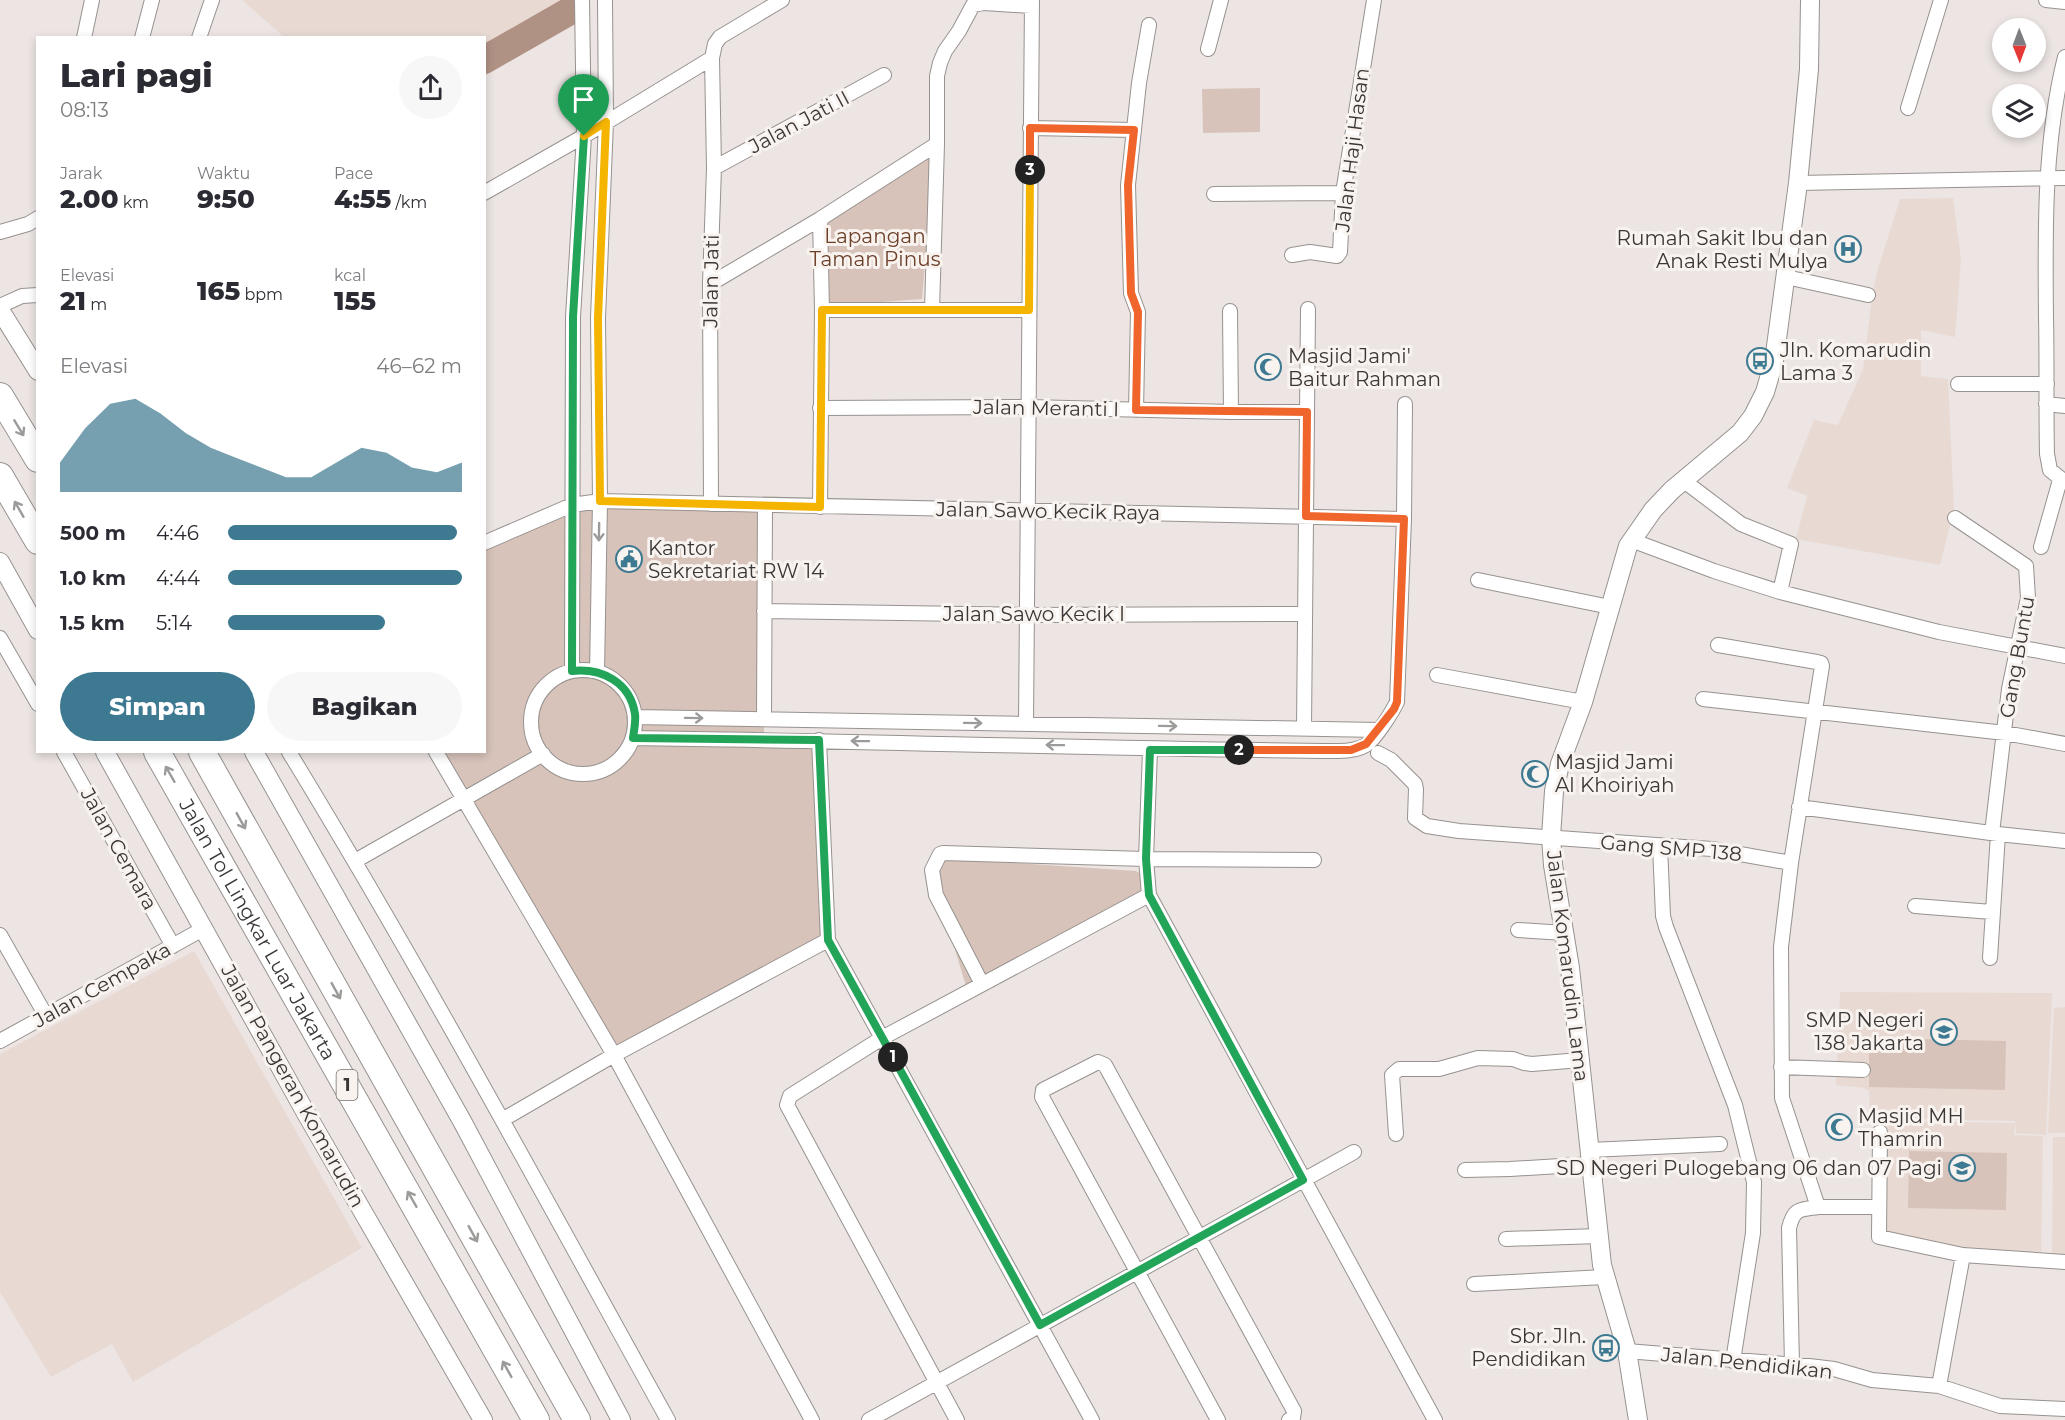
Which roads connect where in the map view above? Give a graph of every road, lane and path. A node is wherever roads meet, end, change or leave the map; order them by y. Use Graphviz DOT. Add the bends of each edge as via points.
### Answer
graph roads {
  1 [pos="92,0"];
  2 [pos="152,0"];
  3 [pos="212,0"];
  4 [pos="582,0"];
  5 [pos="605,0"];
  6 [pos="782,0"];
  7 [pos="1221,0"];
  8 [pos="1374,0"];
  9 [pos="1810,0"];
  10 [pos="1941,0"];
  11 [pos="2046,0"];
  12 [pos="2065,2"];
  13 [pos="1031,3"];
  14 [pos="1149,25"];
  15 [pos="84,36"];
  16 [pos="143,36"];
  17 [pos="200,36"];
  18 [pos="1208,49"];
  19 [pos="2065,57"];
  20 [pos="712,58"];
  21 [pos="884,75"];
  22 [pos="1908,108"];
  23 [pos="606,122"];
  24 [pos="1030,128"];
  25 [pos="1134,130"];
  26 [pos="584,136"];
  27 [pos="938,144"];
  28 [pos="714,168"];
  29 [pos="2047,177"];
  30 [pos="2065,178"];
  31 [pos="1798,183"];
  32 [pos="486,192"];
  33 [pos="1343,193"];
  34 [pos="1214,194"];
  35 [pos="36,219"];
  36 [pos="820,219"];
  37 [pos="0,232"];
  38 [pos="1292,255"];
  39 [pos="1786,277"];
  40 [pos="710,284"];
  41 [pos="1868,294"];
  42 [pos="36,295"];
  43 [pos="0,308"];
  44 [pos="1308,309"];
  45 [pos="822,310"];
  46 [pos="932,310"];
  47 [pos="1029,310"];
  48 [pos="1230,311"];
  49 [pos="573,317"];
  50 [pos="598,318"];
  51 [pos="36,368"];
  52 [pos="1958,384"];
  53 [pos="2047,384"];
  54 [pos="0,396"];
  55 [pos="1405,404"];
  56 [pos="2046,404"];
  57 [pos="2065,406"];
  58 [pos="1028,407"];
  59 [pos="820,408"];
  60 [pos="1136,410"];
  61 [pos="1231,412"];
  62 [pos="1307,412"];
  63 [pos="36,456"];
  64 [pos="0,476"];
  65 [pos="1684,481"];
  66 [pos="2063,481"];
  67 [pos="600,501"];
  68 [pos="711,504"];
  69 [pos="572,505"];
  70 [pos="765,506"];
  71 [pos="820,507"];
  72 [pos="1027,511"];
  73 [pos="1306,516"];
  74 [pos="1955,518"];
  75 [pos="1404,519"];
  76 [pos="36,538"];
  77 [pos="1631,540"];
  78 [pos="486,542"];
  79 [pos="2041,547"];
  80 [pos="0,562"];
  81 [pos="1478,580"];
  82 [pos="1780,592"];
  83 [pos="1610,607"];
  84 [pos="764,611"];
  85 [pos="1304,614"];
  86 [pos="1027,615"];
  87 [pos="36,626"];
  88 [pos="0,638"];
  89 [pos="1718,645"];
  90 [pos="2019,646"];
  91 [pos="2065,656"];
  92 [pos="572,671"];
  93 [pos="597,672"];
  94 [pos="1437,675"];
  95 [pos="1703,699"];
  96 [pos="36,701"];
  97 [pos="1584,702"];
  98 [pos="1814,713"];
  99 [pos="635,717"];
  100 [pos="764,719"];
  101 [pos="932,722"];
  102 [pos="1026,724"];
  103 [pos="1097,725"];
  104 [pos="1304,728"];
  105 [pos="1378,730"];
  106 [pos="2005,733"];
  107 [pos="633,738"];
  108 [pos="819,740"];
  109 [pos="932,742"];
  110 [pos="2065,744"];
  111 [pos="1097,747"];
  112 [pos="1150,750"];
  113 [pos="65,753"];
  114 [pos="106,753"];
  115 [pos="158,753"];
  116 [pos="203,753"];
  117 [pos="255,753"];
  118 [pos="290,753"];
  119 [pos="437,753"];
  120 [pos="1378,753"];
  121 [pos="543,754"];
  122 [pos="463,800"];
  123 [pos="1799,807"];
  124 [pos="1995,834"];
  125 [pos="1551,837"];
  126 [pos="2065,841"];
  127 [pos="1660,846"];
  128 [pos="1146,859"];
  129 [pos="1314,860"];
  130 [pos="355,861"];
  131 [pos="1791,863"];
  132 [pos="1149,895"];
  133 [pos="1915,906"];
  134 [pos="1992,912"];
  135 [pos="203,930"];
  136 [pos="1518,930"];
  137 [pos="1565,933"];
  138 [pos="0,935"];
  139 [pos="828,940"];
  140 [pos="173,946"];
  141 [pos="1990,957"];
  142 [pos="982,984"];
  143 [pos="46,1016"];
  144 [pos="882,1038"];
  145 [pos="0,1041"];
  146 [pos="614,1055"];
  147 [pos="1580,1060"];
  148 [pos="1781,1067"];
  149 [pos="1863,1070"];
  150 [pos="502,1120"];
  151 [pos="1880,1132"];
  152 [pos="1396,1134"];
  153 [pos="1720,1144"];
  154 [pos="1354,1152"];
  155 [pos="1591,1157"];
  156 [pos="1465,1170"];
  157 [pos="1303,1180"];
  158 [pos="1818,1208"];
  159 [pos="1878,1208"];
  160 [pos="1599,1236"];
  161 [pos="1199,1238"];
  162 [pos="1506,1239"];
  163 [pos="1963,1255"];
  164 [pos="2065,1262"];
  165 [pos="1139,1271"];
  166 [pos="1604,1277"];
  167 [pos="1474,1284"];
  168 [pos="1040,1325"];
  169 [pos="1627,1351"];
  170 [pos="1733,1361"];
  171 [pos="1792,1365"];
  172 [pos="936,1383"];
  173 [pos="1939,1386"];
  174 [pos="2063,1413"];
  175 [pos="483,1420"];
  176 [pos="536,1420"];
  177 [pos="577,1420"];
  178 [pos="621,1420"];
  179 [pos="668,1420"];
  180 [pos="812,1420"];
  181 [pos="869,1420"];
  182 [pos="957,1420"];
  183 [pos="1092,1420"];
  184 [pos="1218,1420"];
  185 [pos="1289,1420"];
  186 [pos="1435,1420"];
  187 [pos="1638,1420"];
  1 -- 15 [label="street"];
  2 -- 16 [label="street"];
  3 -- 17 [label="street"];
  4 -- 26 [label="street"];
  5 -- 23 [label="street"];
  6 -- 20 [label="street, Jalan Jati" via="720,37"];
  7 -- 18 [label="street"];
  8 -- 33 [label="street, Jalan Haji Hasan"];
  9 -- 31 [label="street, Jalan Komarudin Lama" via="1809,69"];
  10 -- 22 [label="street"];
  11 -- 12 [label="street"];
  13 -- 24 [label="street"];
  13 -- 27 [label="street" via="974,5 940,63"];
  14 -- 25 [label="street"];
  19 -- 29 [label="street"];
  20 -- 23 [label="street"];
  20 -- 28 [label="street, Jalan Jati"];
  21 -- 28 [label="street, Jalan Jati II"];
  23 -- 26 [label="street"];
  23 -- 50 [label="street"];
  24 -- 25 [label="street"];
  24 -- 47 [label="street"];
  25 -- 60 [label="street" via="1128,185 1131,293 1138,312"];
  26 -- 32 [label="street"];
  26 -- 49 [label="street"];
  27 -- 36 [label="street"];
  27 -- 46 [label="street"];
  28 -- 40 [label="street, Jalan Jati"];
  29 -- 30 [label="street"];
  29 -- 31 [label="street"];
  29 -- 53 [label="street"];
  31 -- 39 [label="street, Jalan Komarudin Lama"];
  33 -- 34 [label="street"];
  33 -- 38 [label="street, Jalan Haji Hasan" via="1337,256 1310,252"];
  35 -- 37 [label="street"];
  36 -- 40 [label="street"];
  36 -- 45 [label="street"];
  39 -- 41 [label="street"];
  39 -- 65 [label="street, Jalan Komarudin Lama" via="1774,361 1754,416"];
  40 -- 68 [label="street, Jalan Jati"];
  42 -- 43 [label="street" via="22,296"];
  43 -- 51 [label="street"];
  44 -- 62 [label="street"];
  45 -- 46 [label="street"];
  45 -- 59 [label="street"];
  46 -- 47 [label="street"];
  47 -- 58 [label="street"];
  48 -- 61 [label="street"];
  49 -- 50 [label="street"];
  49 -- 69 [label="street"];
  50 -- 67 [label="street"];
  52 -- 53 [label="street"];
  53 -- 56 [label="street"];
  54 -- 63 [label="highway, one-way"];
  55 -- 75 [label="street"];
  56 -- 57 [label="street"];
  56 -- 66 [label="street" via="2050,470"];
  58 -- 59 [label="street, Jalan Meranti I"];
  58 -- 60 [label="street, Jalan Meranti I"];
  58 -- 72 [label="street"];
  59 -- 71 [label="street"];
  60 -- 61 [label="street, Jalan Meranti I"];
  61 -- 62 [label="street, Jalan Meranti I"];
  62 -- 73 [label="street"];
  76 -- 64 [label="highway, one-way"];
  65 -- 77 [label="street, Jalan Komarudin Lama" via="1653,510"];
  65 -- 82 [label="street" via="1742,524 1791,544"];
  66 -- 79 [label="street"];
  67 -- 68 [label="street, Jalan Sawo Kecik Raya"];
  67 -- 69 [label="street, Jalan Sawo Kecik Raya"];
  67 -- 93 [label="street, one-way"];
  68 -- 70 [label="street, Jalan Sawo Kecik Raya"];
  69 -- 78 [label="street, Jalan Sawo Kecik Raya"];
  69 -- 92 [label="street"];
  70 -- 71 [label="street, Jalan Sawo Kecik Raya"];
  70 -- 84 [label="street"];
  71 -- 72 [label="street, Jalan Sawo Kecik Raya"];
  72 -- 73 [label="street, Jalan Sawo Kecik Raya"];
  72 -- 86 [label="street"];
  73 -- 75 [label="street, Jalan Sawo Kecik Raya"];
  73 -- 85 [label="street"];
  74 -- 90 [label="street, Gang Buntu" via="2026,566 2028,598"];
  75 -- 105 [label="street" via="1397,702"];
  77 -- 82 [label="street"];
  77 -- 83 [label="street, Jalan Komarudin Lama"];
  80 -- 87 [label="street"];
  81 -- 83 [label="street"];
  82 -- 90 [label="street" via="1939,632"];
  83 -- 97 [label="street, Jalan Komarudin Lama"];
  84 -- 86 [label="street, Jalan Sawo Kecik I"];
  84 -- 100 [label="street"];
  85 -- 86 [label="street, Jalan Sawo Kecik I"];
  85 -- 104 [label="street"];
  86 -- 102 [label="street"];
  88 -- 96 [label="street"];
  89 -- 98 [label="street" via="1821,663"];
  90 -- 91 [label="street"];
  90 -- 106 [label="street, Gang Buntu" via="2009,689"];
  92 -- 93 [label="street"];
  92 -- 121 [label="street" via="551,681 532,710 532,734"];
  93 -- 99 [label="street" via="623,688"];
  94 -- 97 [label="street"];
  95 -- 98 [label="street"];
  97 -- 125 [label="street, Jalan Komarudin Lama" via="1556,779"];
  98 -- 106 [label="street"];
  98 -- 123 [label="street"];
  99 -- 100 [label="street, one-way"];
  99 -- 107 [label="street"];
  100 -- 101 [label="street"];
  101 -- 102 [label="street, one-way"];
  101 -- 109 [label="street"];
  102 -- 103 [label="street"];
  103 -- 104 [label="street, one-way"];
  103 -- 111 [label="street"];
  104 -- 105 [label="street"];
  105 -- 112 [label="street" via="1366,744 1351,750"];
  106 -- 110 [label="street"];
  106 -- 124 [label="street, Gang Buntu"];
  107 -- 108 [label="street"];
  107 -- 121 [label="street" via="622,756 595,772 567,771"];
  109 -- 108 [label="street, one-way"];
  108 -- 139 [label="street"];
  111 -- 109 [label="street, one-way"];
  111 -- 112 [label="street"];
  112 -- 128 [label="street"];
  113 -- 140 [label="street, Jalan Cemara"];
  114 -- 135 [label="street, Jalan Pangeran Komarudin"];
  176 -- 115 [label="highway, Jalan Tol Lingkar Luar Jakarta / 1, one-way"];
  116 -- 177 [label="highway, Jalan Tol Lingkar Luar Jakarta / 1, one-way"];
  117 -- 178 [label="street" via="462,1121"];
  118 -- 130 [label="street"];
  119 -- 122 [label="street"];
  120 -- 125 [label="street, Gang SMP 138" via="1415,784 1414,815 1418,822 1459,831"];
  121 -- 122 [label="street"];
  122 -- 130 [label="street"];
  122 -- 146 [label="street"];
  123 -- 124 [label="street"];
  123 -- 131 [label="street"];
  124 -- 126 [label="street"];
  124 -- 134 [label="street, Gang Buntu"];
  125 -- 127 [label="street, Gang SMP 138"];
  125 -- 137 [label="street, Jalan Komarudin Lama" via="1552,865"];
  127 -- 131 [label="street, Gang SMP 138" via="1712,849"];
  127 -- 170 [label="street" via="1666,927 1735,1105 1754,1182 1753,1233"];
  128 -- 129 [label="street"];
  128 -- 132 [label="street"];
  128 -- 142 [label="street" via="940,854 932,870 936,895"];
  130 -- 150 [label="street"];
  131 -- 148 [label="street" via="1781,947"];
  132 -- 142 [label="street"];
  132 -- 157 [label="street"];
  133 -- 134 [label="street"];
  134 -- 141 [label="street, Gang Buntu"];
  135 -- 140 [label="street, Jalan Cempaka"];
  135 -- 175 [label="street, Jalan Pangeran Komarudin"];
  136 -- 137 [label="street"];
  137 -- 147 [label="street, Jalan Komarudin Lama"];
  138 -- 143 [label="street"];
  139 -- 144 [label="street"];
  139 -- 146 [label="street"];
  140 -- 143 [label="street, Jalan Cempaka"];
  142 -- 144 [label="street"];
  143 -- 145 [label="street, Jalan Cempaka"];
  144 -- 168 [label="street"];
  144 -- 172 [label="street" via="790,1096 787,1105"];
  146 -- 150 [label="street"];
  146 -- 180 [label="street"];
  147 -- 152 [label="street" via="1532,1064 1478,1058 1439,1069 1399,1069 1392,1075"];
  147 -- 155 [label="street, Jalan Komarudin Lama"];
  148 -- 149 [label="street"];
  148 -- 158 [label="street" via="1782,1098"];
  150 -- 179 [label="street"];
  151 -- 159 [label="street"];
  153 -- 155 [label="street"];
  154 -- 157 [label="street"];
  155 -- 156 [label="street" via="1510,1169"];
  155 -- 160 [label="street, Jalan Komarudin Lama"];
  157 -- 161 [label="street"];
  157 -- 186 [label="street"];
  158 -- 159 [label="street"];
  158 -- 171 [label="street" via="1797,1211 1789,1228"];
  159 -- 163 [label="street" via="1881,1239"];
  160 -- 162 [label="street"];
  160 -- 166 [label="street, Jalan Komarudin Lama"];
  161 -- 165 [label="street"];
  161 -- 165 [label="street" via="1103,1063 1043,1090 1042,1097"];
  161 -- 185 [label="street" via="1294,1411"];
  163 -- 164 [label="street"];
  163 -- 173 [label="street"];
  165 -- 168 [label="street"];
  165 -- 184 [label="street"];
  166 -- 167 [label="street"];
  166 -- 169 [label="street, Jalan Komarudin Lama"];
  168 -- 172 [label="street"];
  168 -- 183 [label="street"];
  169 -- 170 [label="street, Jalan Pendidikan"];
  169 -- 187 [label="street, Jalan Komarudin Lama"];
  170 -- 171 [label="street, Jalan Pendidikan"];
  171 -- 173 [label="street, Jalan Pendidikan" via="1872,1380"];
  172 -- 181 [label="street"];
  172 -- 182 [label="street"];
  173 -- 174 [label="street, Jalan Pendidikan" via="2000,1406"];
}
